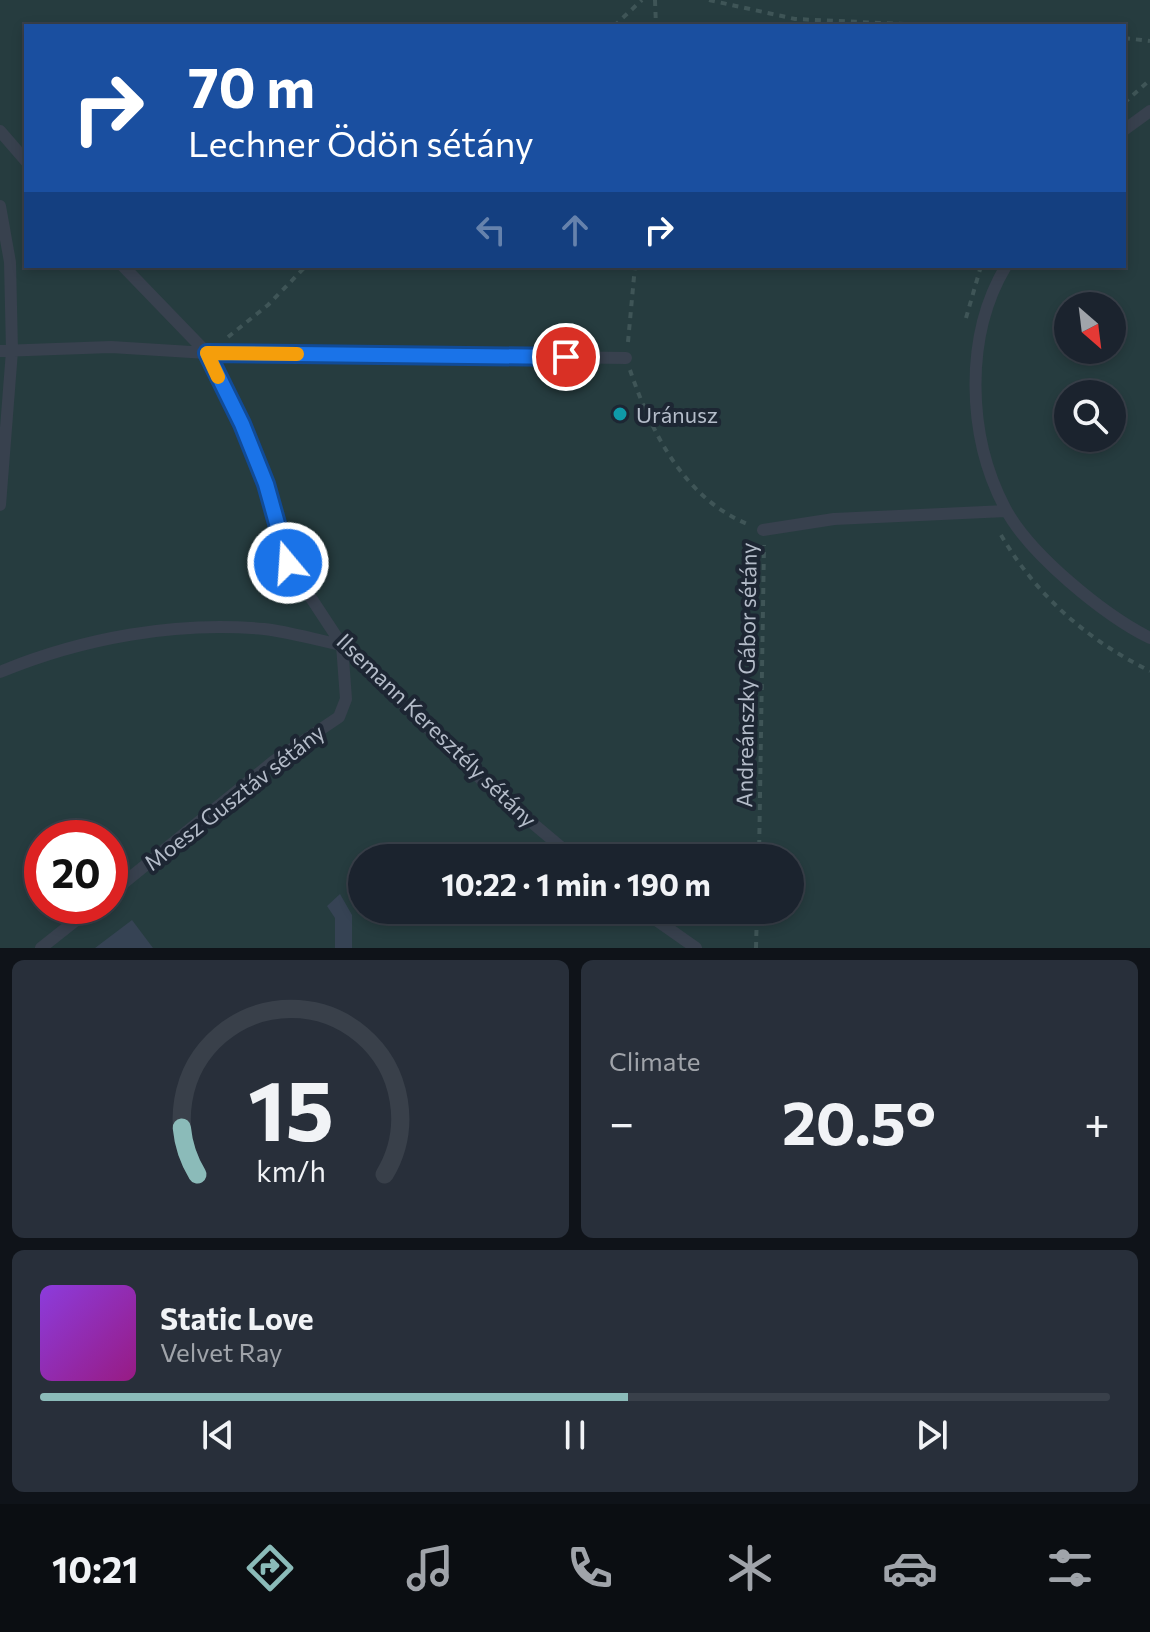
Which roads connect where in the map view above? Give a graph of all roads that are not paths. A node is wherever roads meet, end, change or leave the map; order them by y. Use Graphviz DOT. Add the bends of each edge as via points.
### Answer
graph roads {
  1 [pos="1150,111"];
  2 [pos="1126,129"];
  3 [pos="0,131"];
  4 [pos="24,159"];
  5 [pos="0,206"];
  6 [pos="125,268"];
  7 [pos="1005,268"];
  8 [pos="6,351"];
  9 [pos="207,353"];
  10 [pos="626,358"];
  11 [pos="0,505"];
  12 [pos="1006,511"];
  13 [pos="763,530"];
  14 [pos="1150,638"];
  15 [pos="342,645"];
  16 [pos="0,672"];
  17 [pos="557,844"];
  18 [pos="128,879"];
  19 [pos="71,924"];
  20 [pos="662,924"];
  21 [pos="41,948"];
  22 [pos="696,948"];
  1 -- 2 [label="lane"];
  3 -- 4 [label="lane"];
  5 -- 8 [label="lane" via="10,262"];
  6 -- 9 [label="lane, Ilsemann Keresztély sétány"];
  7 -- 12 [label="lane" via="985,315 974,370 984,448"];
  8 -- 9 [label="lane" via="111,347"];
  8 -- 11 [label="lane"];
  9 -- 10 [label="lane"];
  9 -- 15 [label="lane, Ilsemann Keresztély sétány" via="266,484 288,563"];
  12 -- 13 [label="lane" via="834,519"];
  12 -- 14 [label="lane" via="1058,570"];
  15 -- 16 [label="lane" via="266,629 186,626 48,653"];
  15 -- 17 [label="lane, Ilsemann Keresztély sétány" via="486,784"];
  15 -- 18 [label="lane, Moesz Gusztáv sétány" via="346,699 339,717 274,761"];
  19 -- 21 [label="lane"];
  20 -- 22 [label="lane"];
}
